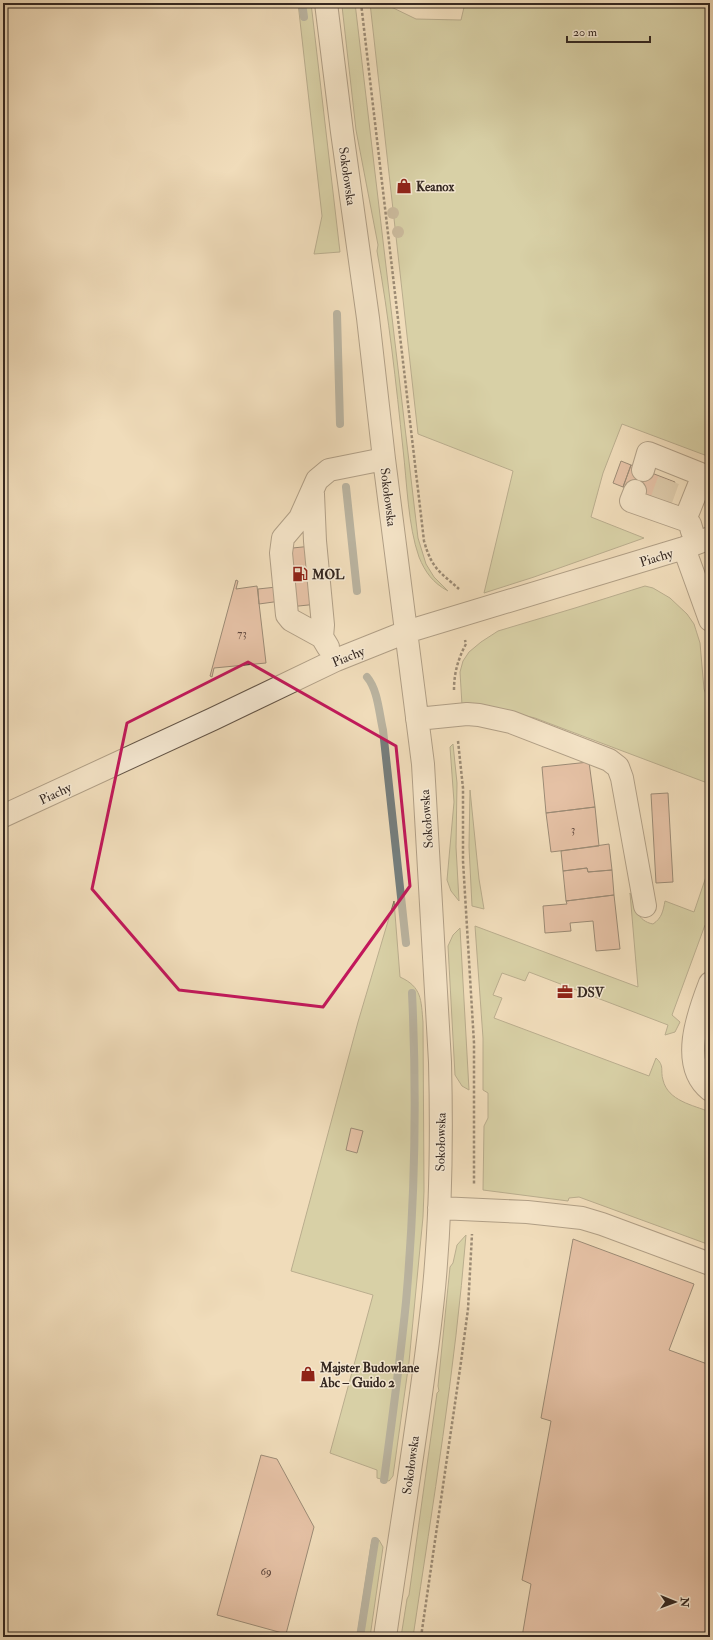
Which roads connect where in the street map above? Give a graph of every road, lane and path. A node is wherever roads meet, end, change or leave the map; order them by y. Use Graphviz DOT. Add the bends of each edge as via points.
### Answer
graph roads {
  1 [pos="326,3"];
  2 [pos="360,3"];
  3 [pos="384,459"];
  4 [pos="643,470"];
  5 [pos="314,487"];
  6 [pos="635,491"];
  7 [pos="685,520"];
  8 [pos="698,543"];
  9 [pos="460,594"];
  10 [pos="710,620"];
  11 [pos="406,632"];
  12 [pos="322,637"];
  13 [pos="336,660"];
  14 [pos="417,719"];
  15 [pos="3,816"];
  16 [pos="645,906"];
  17 [pos="710,983"];
  18 [pos="710,1090"];
  19 [pos="439,1208"];
  20 [pos="710,1264"];
  21 [pos="385,1637"];
  1 -- 3 [label="street, Sokołowska"];
  2 -- 9 [label="path" via="424,541 428,557 434,567 459,588"];
  3 -- 5 [label="street" via="329,470 317,480"];
  3 -- 11 [label="street, Sokołowska"];
  4 -- 7 [label="street" via="648,453 672,471 703,474"];
  5 -- 12 [label="street" via="312,501"];
  5 -- 12 [label="street" via="300,518 284,535 281,553 287,616"];
  6 -- 7 [label="street" via="631,501 659,506"];
  7 -- 8 [label="street" via="690,524"];
  8 -- 10 [label="street"];
  8 -- 11 [label="street, Piachy"];
  11 -- 13 [label="street, Piachy"];
  11 -- 14 [label="street, Sokołowska"];
  12 -- 13 [label="street"];
  13 -- 15 [label="street, Piachy"];
  14 -- 16 [label="street" via="467,714 511,722 609,760 618,767"];
  14 -- 19 [label="street, Sokołowska" via="428,842 440,1062"];
  17 -- 18 [label="street" via="693,1042 696,1069 700,1079"];
  19 -- 20 [label="street" via="528,1212 582,1218"];
  19 -- 21 [label="street, Sokołowska" via="433,1298"];
}
